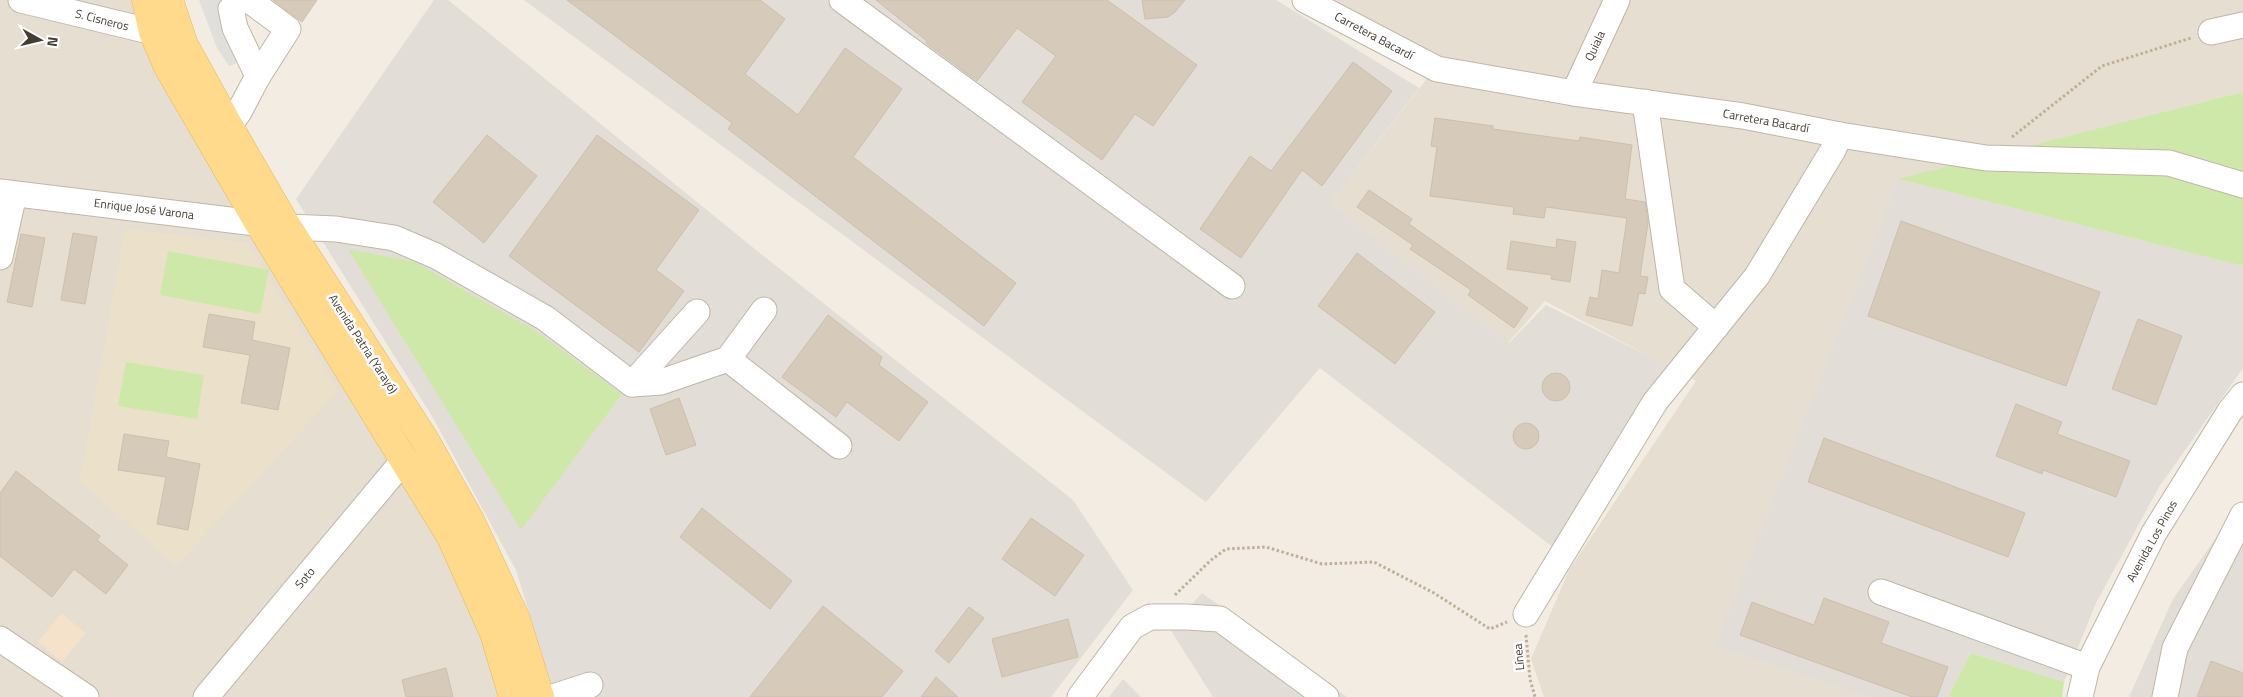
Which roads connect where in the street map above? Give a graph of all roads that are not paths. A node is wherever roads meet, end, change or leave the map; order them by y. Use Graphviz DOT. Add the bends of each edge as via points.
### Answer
graph roads {
  1 [pos="21,0"];
  2 [pos="146,0"];
  3 [pos="169,0"];
  4 [pos="242,0"];
  5 [pos="249,0"];
  6 [pos="842,0"];
  7 [pos="1305,0"];
  8 [pos="1616,0"];
  9 [pos="2243,25"];
  10 [pos="153,32"];
  11 [pos="2211,32"];
  12 [pos="258,76"];
  13 [pos="1574,93"];
  14 [pos="1645,102"];
  15 [pos="228,126"];
  16 [pos="1840,135"];
  17 [pos="2243,185"];
  18 [pos="7,193"];
  19 [pos="258,222"];
  20 [pos="288,227"];
  21 [pos="0,257"];
  22 [pos="1232,286"];
  23 [pos="764,310"];
  24 [pos="697,312"];
  25 [pos="1716,327"];
  26 [pos="728,359"];
  27 [pos="632,384"];
  28 [pos="2243,395"];
  29 [pos="839,446"];
  30 [pos="404,460"];
  31 [pos="2243,515"];
  32 [pos="1881,592"];
  33 [pos="1526,614"];
  34 [pos="0,639"];
  35 [pos="2087,667"];
  36 [pos="590,684"];
  37 [pos="86,697"];
  38 [pos="206,697"];
  39 [pos="513,697"];
  40 [pos="540,697"];
  41 [pos="553,697"];
  42 [pos="1080,697"];
  43 [pos="1326,697"];
  44 [pos="2080,697"];
  45 [pos="2164,697"];
  1 -- 10 [label="street, S. Cisneros"];
  2 -- 10 [label="main road, Avenida Patria (Yarayó)"];
  3 -- 15 [label="main road, Avenida Patria (Yarayó)" via="184,45"];
  4 -- 12 [label="street" via="231,9 235,28"];
  5 -- 12 [label="street" via="288,29"];
  6 -- 22 [label="street"];
  7 -- 13 [label="street, Carretera Bacardí" via="1437,69"];
  8 -- 13 [label="street, Quiala"];
  9 -- 11 [label="street"];
  10 -- 19 [label="main road, Avenida Patria (Yarayó)" via="168,67"];
  12 -- 15 [label="street"];
  13 -- 14 [label="street, Carretera Bacardí"];
  14 -- 16 [label="street, Carretera Bacardí" via="1743,116"];
  14 -- 25 [label="street" via="1672,290"];
  15 -- 20 [label="main road, Avenida Patria (Yarayó)"];
  16 -- 17 [label="street, Carretera Bacardí" via="1986,158 2169,163"];
  16 -- 25 [label="street" via="1757,276"];
  18 -- 19 [label="street, Enrique José Varona"];
  18 -- 21 [label="street"];
  19 -- 20 [label="street, Enrique José Varona"];
  19 -- 30 [label="main road, Avenida Patria (Yarayó)"];
  20 -- 27 [label="street, Enrique José Varona" via="336,229 394,238 436,256 545,318"];
  20 -- 40 [label="main road, Avenida Patria (Yarayó)" via="423,437 471,522 516,619"];
  23 -- 26 [label="street"];
  24 -- 27 [label="street"];
  25 -- 33 [label="street" via="1655,402"];
  26 -- 27 [label="street" via="661,382"];
  26 -- 29 [label="street"];
  28 -- 35 [label="street, Avenida Los Pinos" via="2154,534"];
  30 -- 38 [label="street, Soto"];
  30 -- 39 [label="main road, Avenida Patria (Yarayó)" via="451,536 494,633"];
  31 -- 45 [label="street" via="2174,648"];
  32 -- 35 [label="street"];
  34 -- 37 [label="street"];
  35 -- 44 [label="street, Avenida Los Pinos"];
  36 -- 41 [label="street"];
  42 -- 43 [label="street" via="1132,627 1150,617 1220,619"];
}
